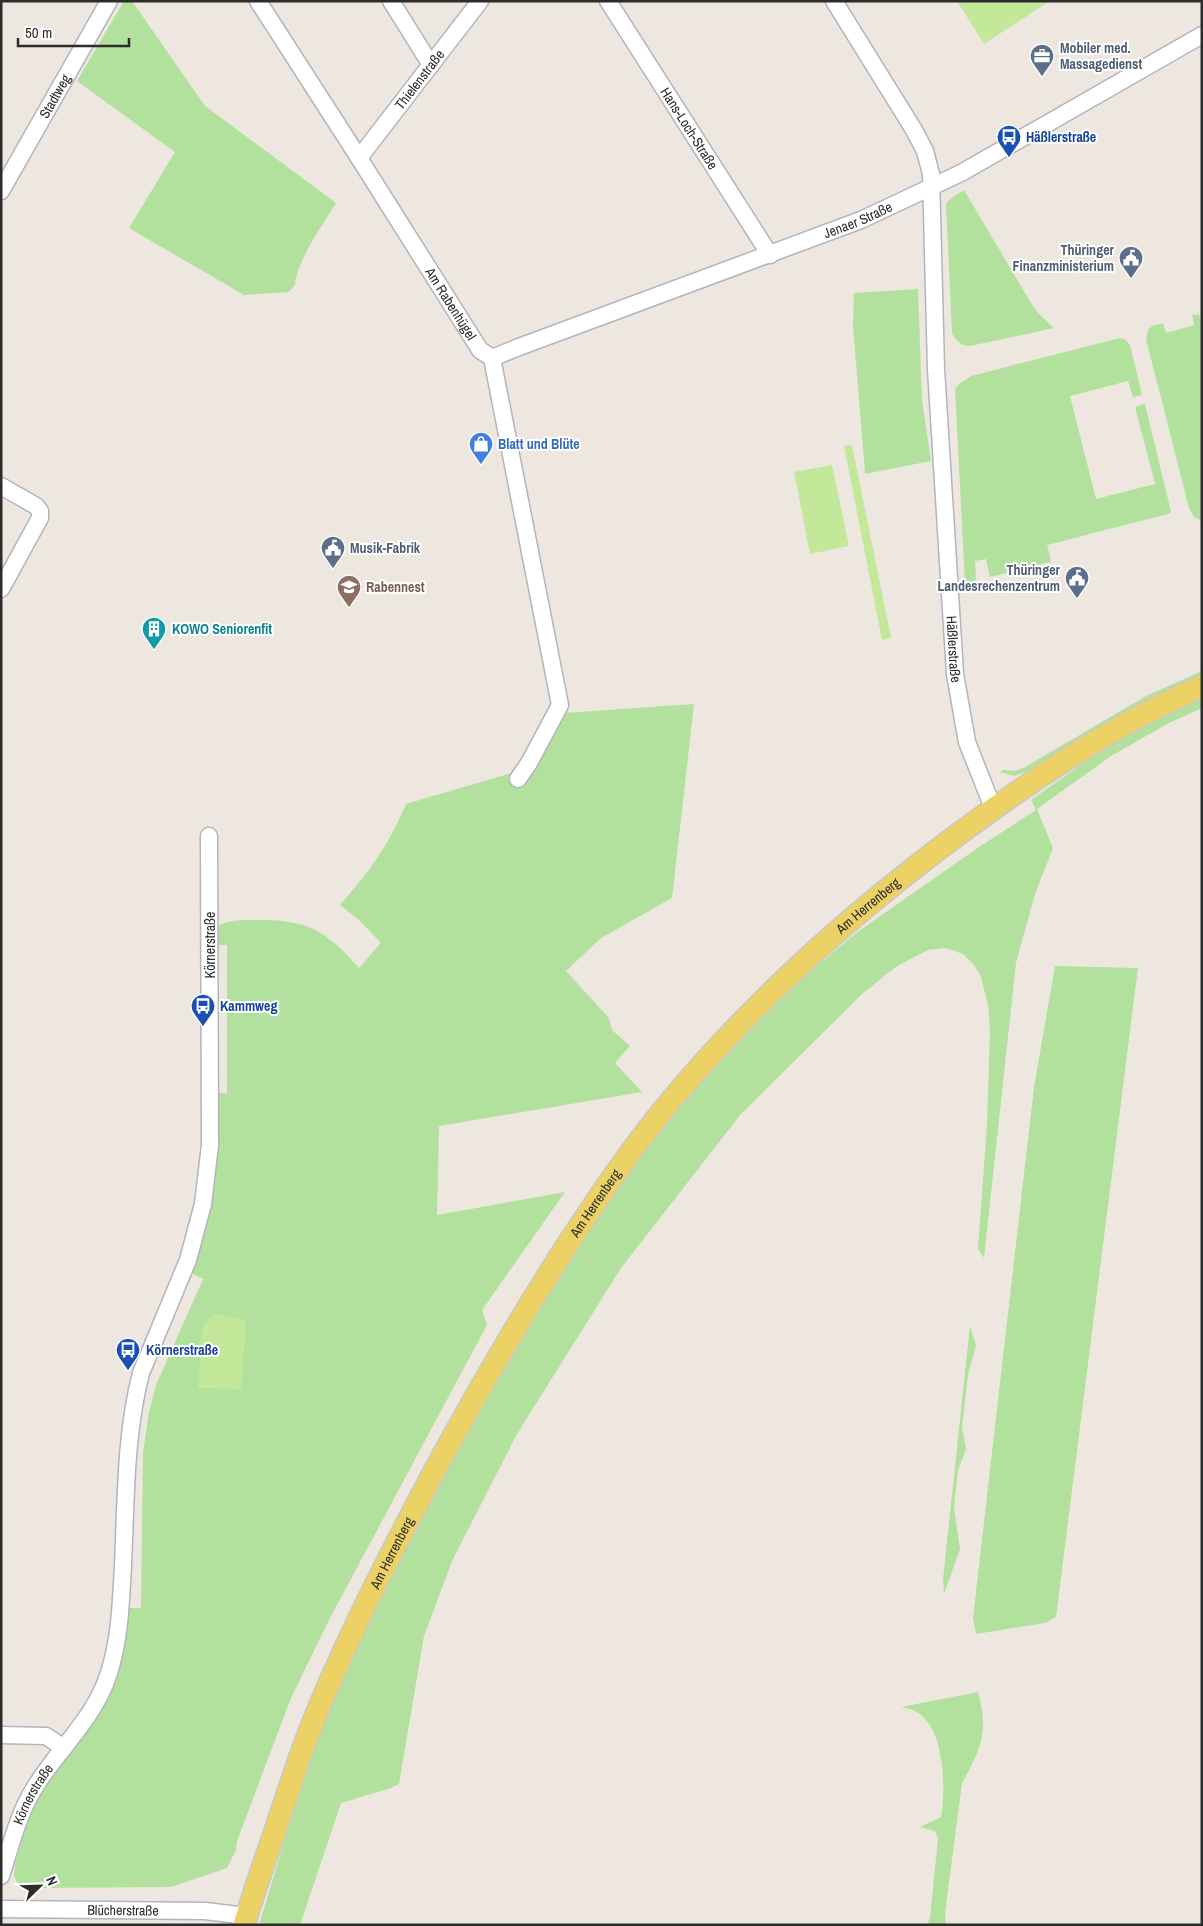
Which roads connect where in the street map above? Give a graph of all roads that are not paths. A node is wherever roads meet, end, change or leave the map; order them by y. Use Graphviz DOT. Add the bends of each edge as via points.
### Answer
graph roads {
  1 [pos="109,1"];
  2 [pos="258,1"];
  3 [pos="392,1"];
  4 [pos="480,1"];
  5 [pos="608,1"];
  6 [pos="834,1"];
  7 [pos="1202,35"];
  8 [pos="431,65"];
  9 [pos="359,158"];
  10 [pos="932,187"];
  11 [pos="1,191"];
  12 [pos="770,255"];
  13 [pos="492,358"];
  14 [pos="1,486"];
  15 [pos="1,588"];
  16 [pos="1202,686"];
  17 [pos="518,779"];
  18 [pos="993,808"];
  19 [pos="208,836"];
  20 [pos="1,1735"];
  21 [pos="64,1748"];
  22 [pos="1,1876"];
  23 [pos="1,1910"];
  24 [pos="245,1920"];
  1 -- 11 [label="street, Stadtweg"];
  2 -- 9 [label="street, Am Rabenhügel"];
  3 -- 8 [label="street"];
  4 -- 8 [label="street, Thielenstraße"];
  5 -- 12 [label="street, Hans-Loch-Straße"];
  6 -- 10 [label="street, Häßlerstraße" via="914,130 925,151"];
  7 -- 10 [label="street, Jenaer Straße"];
  8 -- 9 [label="street, Thielenstraße"];
  9 -- 13 [label="street, Am Rabenhügel" via="480,350"];
  10 -- 12 [label="street, Jenaer Straße" via="861,220"];
  10 -- 18 [label="street, Häßlerstraße" via="936,369 955,674 967,742"];
  12 -- 13 [label="street, Jenaer Straße"];
  13 -- 17 [label="street" via="560,705"];
  14 -- 15 [label="street" via="40,511 40,518"];
  16 -- 18 [label="main road, Am Herrenberg" via="1108,733"];
  18 -- 24 [label="main road, Am Herrenberg" via="885,890 773,991 671,1100 602,1193 530,1302 476,1394 392,1552 301,1751"];
  19 -- 21 [label="street, Körnerstraße" via="211,1110 203,1204 188,1260 141,1372 136,1392 128,1442 121,1608 116,1644 102,1692 80,1730"];
  20 -- 21 [label="street" via="46,1736"];
  21 -- 22 [label="street, Körnerstraße" via="21,1814"];
  23 -- 24 [label="street, Blücherstraße" via="205,1911"];
}
